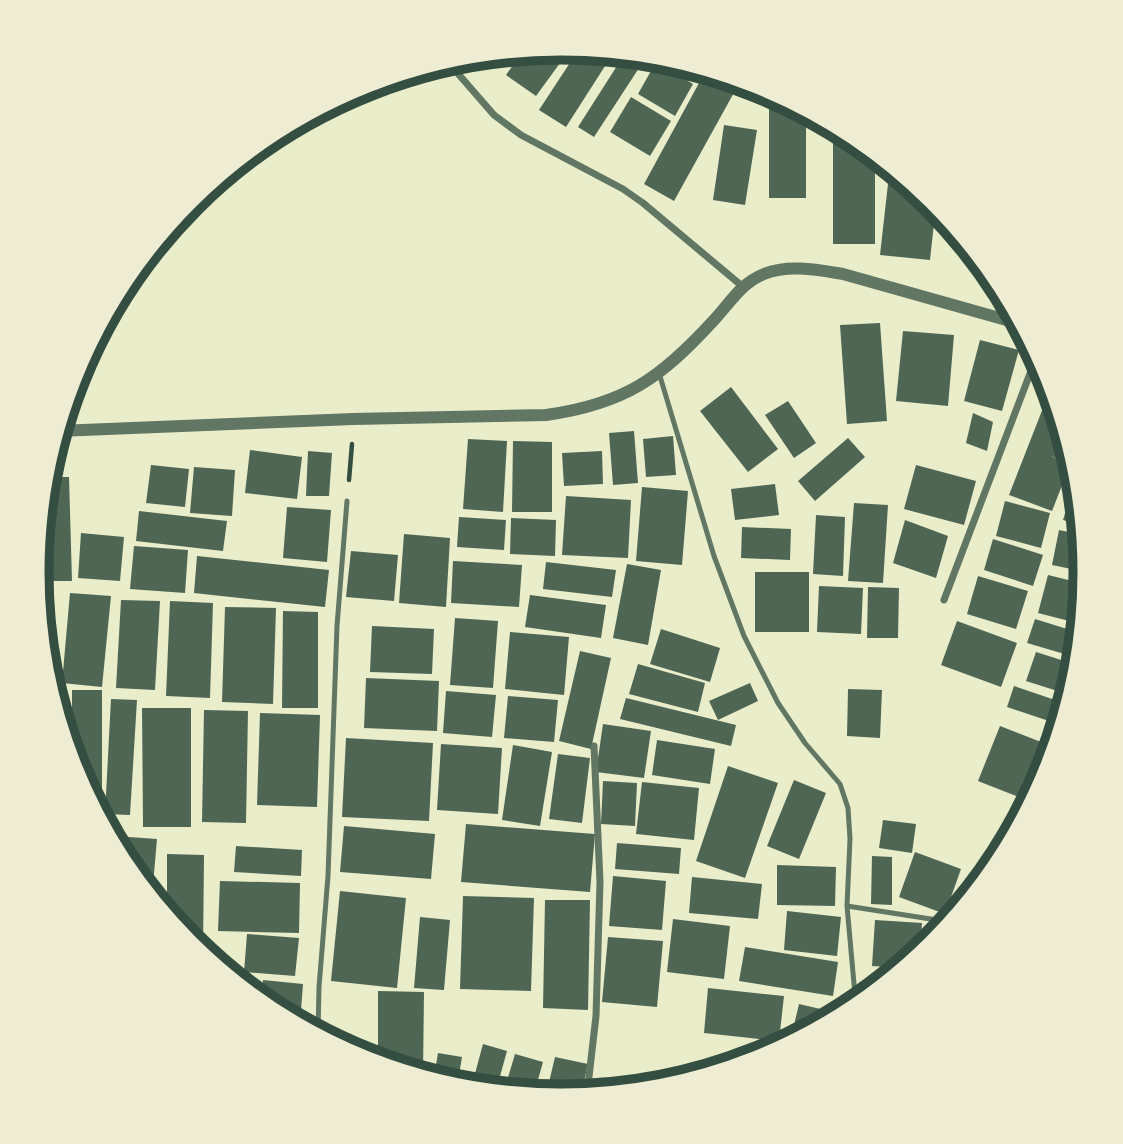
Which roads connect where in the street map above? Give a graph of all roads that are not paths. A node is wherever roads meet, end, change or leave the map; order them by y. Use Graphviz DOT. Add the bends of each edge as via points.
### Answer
graph roads {
  1 [pos="455,71"];
  2 [pos="742,286"];
  3 [pos="1007,320"];
  4 [pos="1032,369"];
  5 [pos="659,373"];
  6 [pos="69,431"];
  7 [pos="347,502"];
  8 [pos="944,600"];
  9 [pos="594,746"];
  10 [pos="847,906"];
  11 [pos="937,920"];
  12 [pos="855,992"];
  13 [pos="318,1023"];
  14 [pos="588,1083"];
  1 -- 2 [label="street" via="494,115 521,135 623,189"];
  2 -- 3 [label="street" via="783,269 815,269"];
  2 -- 5 [label="street"];
  4 -- 8 [label="street"];
  5 -- 6 [label="street" via="600,405 546,415"];
  5 -- 10 [label="lane" via="721,577 744,636 778,703 845,796 850,839"];
  7 -- 13 [label="lane"];
  9 -- 14 [label="street" via="600,882 596,1016"];
  10 -- 11 [label="lane"];
  10 -- 12 [label="lane"];
}
